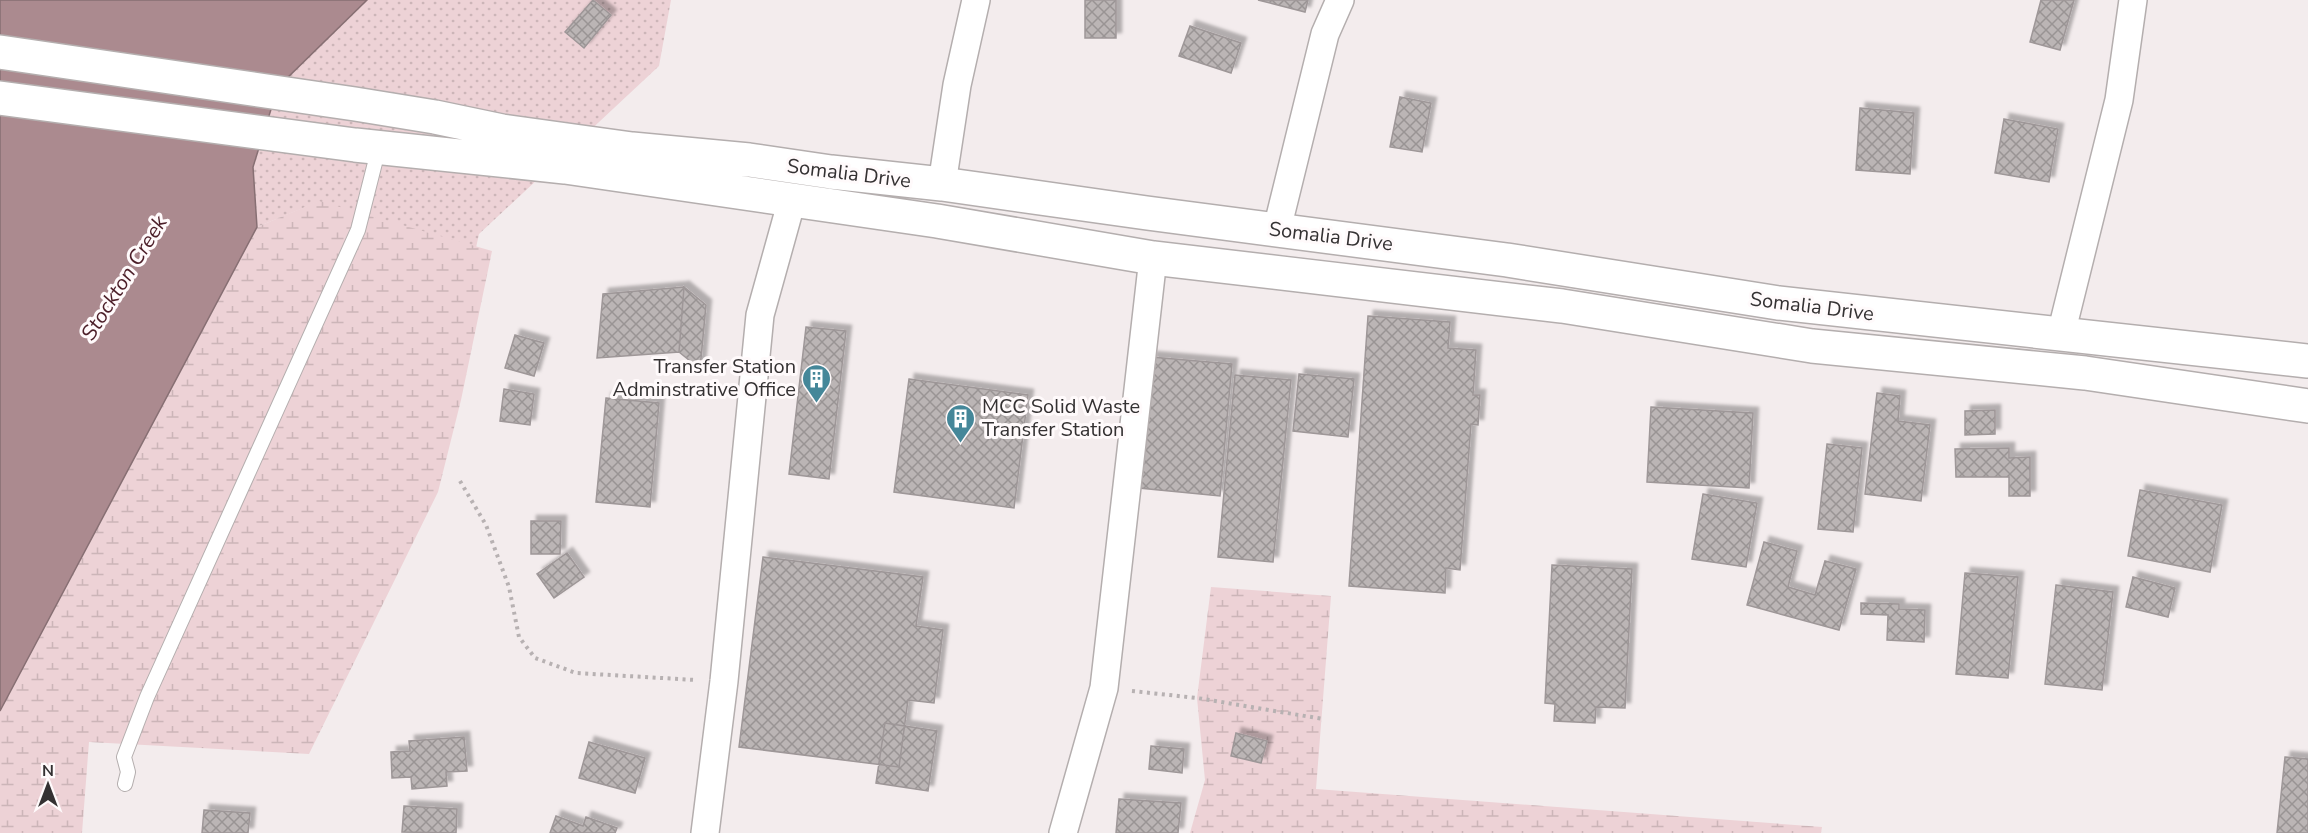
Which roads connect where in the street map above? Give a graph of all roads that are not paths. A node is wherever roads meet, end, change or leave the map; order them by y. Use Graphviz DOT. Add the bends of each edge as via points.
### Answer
graph roads {
  1 [pos="976,0"];
  2 [pos="1340,0"];
  3 [pos="2133,0"];
  4 [pos="0,52"];
  5 [pos="0,98"];
  6 [pos="367,146"];
  7 [pos="942,184"];
  8 [pos="792,200"];
  9 [pos="1278,229"];
  10 [pos="1153,258"];
  11 [pos="2061,334"];
  12 [pos="2308,361"];
  13 [pos="2308,406"];
  14 [pos="125,784"];
  15 [pos="705,833"];
  16 [pos="1063,833"];
  1 -- 7 [label="street" via="957,85"];
  2 -- 9 [label="street" via="1325,34"];
  3 -- 11 [label="street" via="2119,100"];
  4 -- 7 [label="main road, Somalia Drive" via="355,104 502,131"];
  5 -- 6 [label="main road, Somalia Drive"];
  6 -- 8 [label="main road, Somalia Drive" via="565,167"];
  6 -- 14 [label="lane" via="358,230 147,697 124,757 128,772"];
  7 -- 9 [label="main road, Somalia Drive"];
  8 -- 10 [label="main road, Somalia Drive"];
  8 -- 15 [label="street" via="760,315"];
  9 -- 11 [label="main road, Somalia Drive" via="1778,303"];
  10 -- 13 [label="main road, Somalia Drive" via="1562,306 1812,346 2085,373"];
  10 -- 16 [label="street" via="1104,688"];
  11 -- 12 [label="main road, Somalia Drive"];
}
